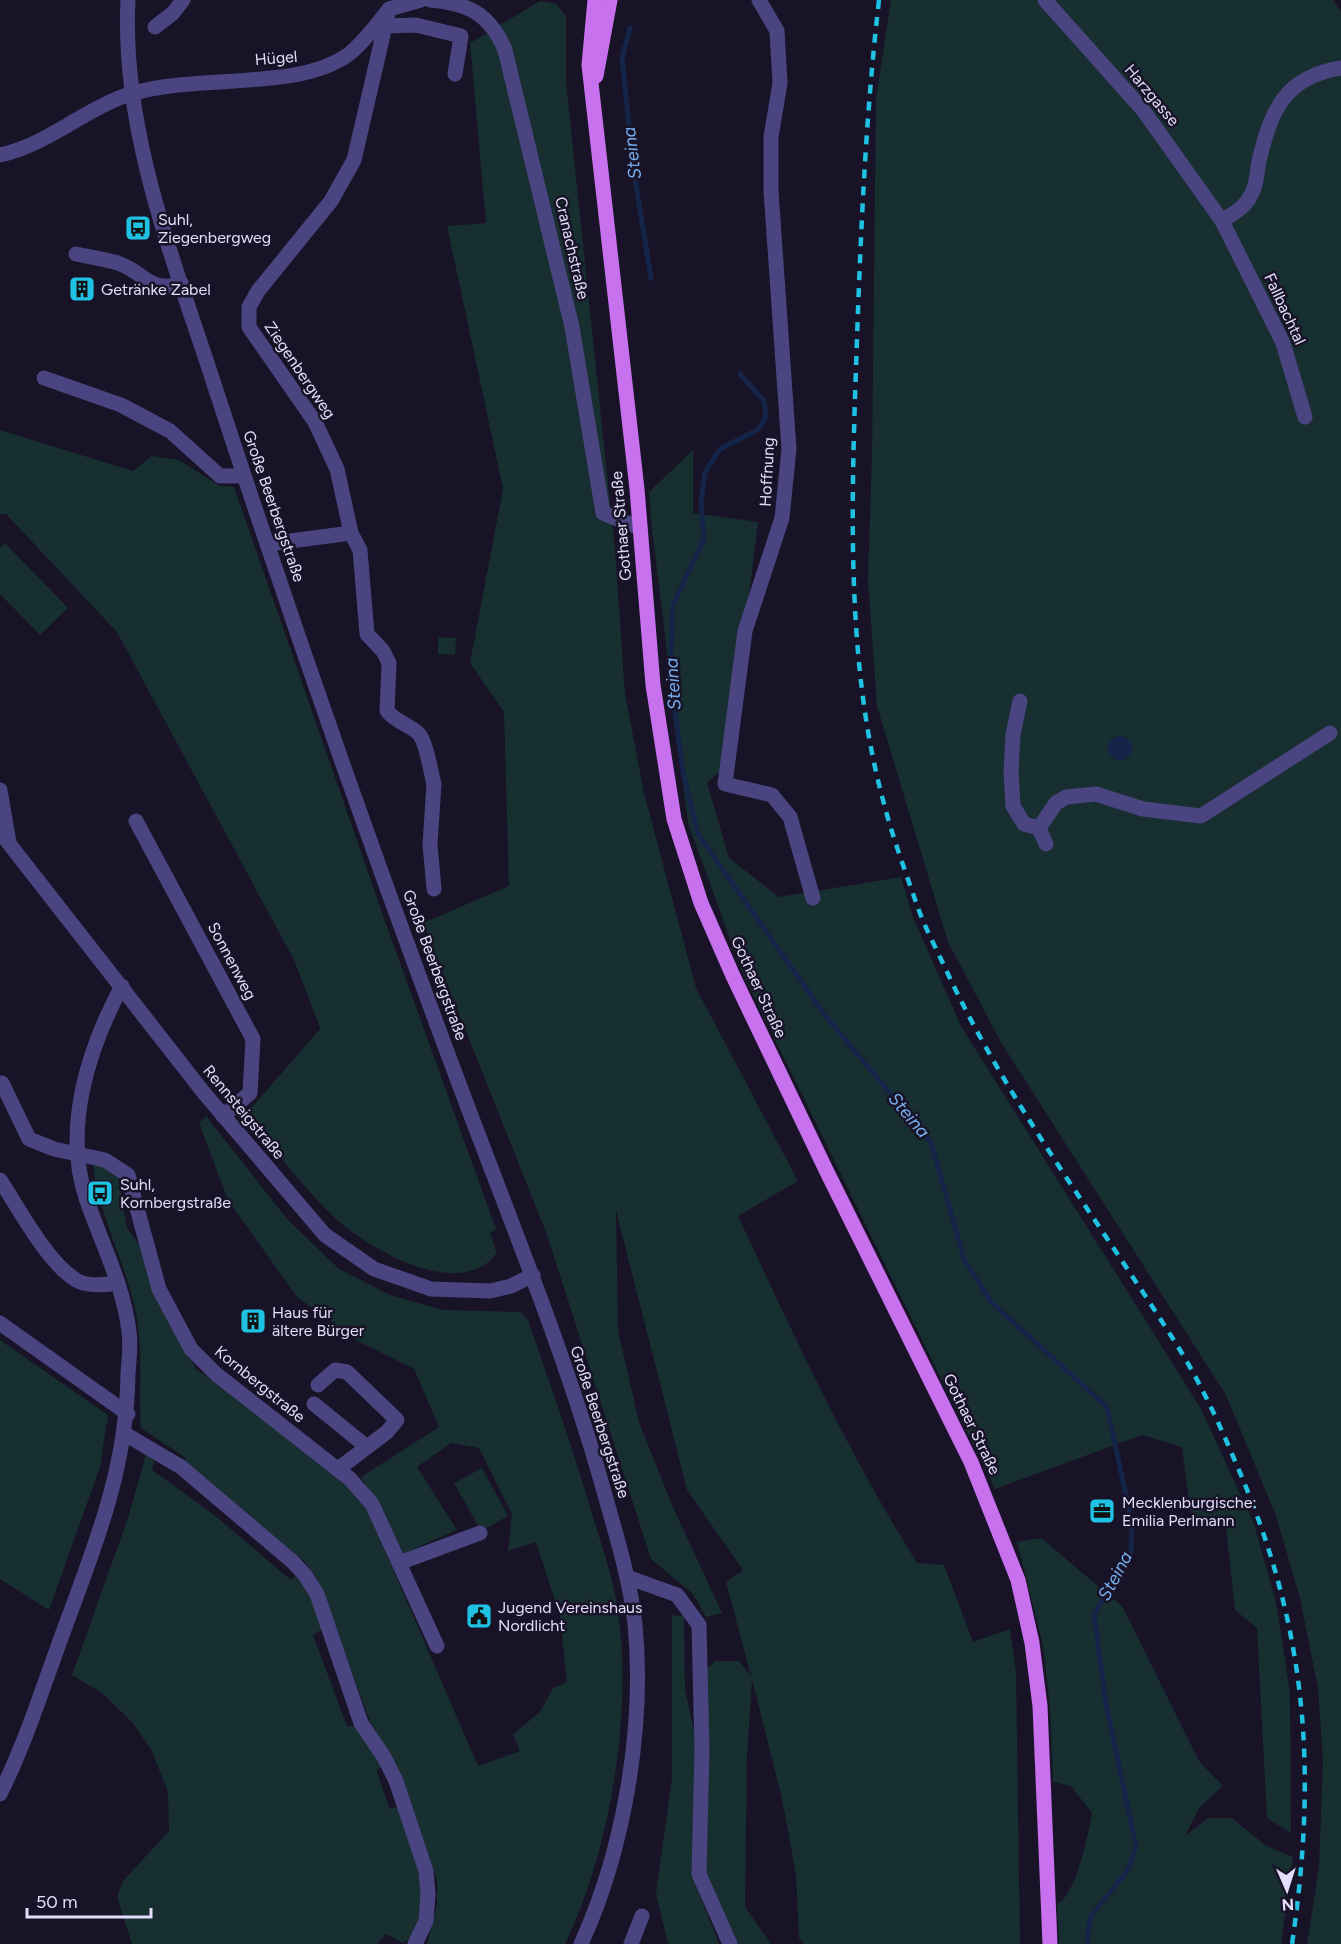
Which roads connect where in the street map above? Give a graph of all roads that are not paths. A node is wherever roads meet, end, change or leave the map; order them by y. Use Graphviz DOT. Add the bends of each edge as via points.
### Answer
graph roads {
  1 [pos="128,0"];
  2 [pos="183,0"];
  3 [pos="421,0"];
  4 [pos="430,0"];
  5 [pos="595,0"];
  6 [pos="610,0"];
  7 [pos="759,0"];
  8 [pos="1045,0"];
  9 [pos="391,4"];
  10 [pos="385,26"];
  11 [pos="155,27"];
  12 [pos="1341,68"];
  13 [pos="455,74"];
  14 [pos="594,88"];
  15 [pos="132,93"];
  16 [pos="0,155"];
  17 [pos="1222,221"];
  18 [pos="76,254"];
  19 [pos="182,284"];
  20 [pos="44,378"];
  21 [pos="1305,417"];
  22 [pos="244,476"];
  23 [pos="640,528"];
  24 [pos="351,533"];
  25 [pos="268,544"];
  26 [pos="1020,701"];
  27 [pos="1330,733"];
  28 [pos="0,790"];
  29 [pos="136,821"];
  30 [pos="1040,828"];
  31 [pos="4,837"];
  32 [pos="1046,844"];
  33 [pos="434,889"];
  34 [pos="813,898"];
  35 [pos="122,986"];
  36 [pos="2,1083"];
  37 [pos="223,1116"];
  38 [pos="76,1154"];
  39 [pos="0,1180"];
  40 [pos="533,1275"];
  41 [pos="117,1283"];
  42 [pos="0,1323"];
  43 [pos="318,1385"];
  44 [pos="314,1404"];
  45 [pos="128,1414"];
  46 [pos="125,1434"];
  47 [pos="367,1447"];
  48 [pos="338,1468"];
  49 [pos="480,1533"];
  50 [pos="399,1563"];
  51 [pos="627,1577"];
  52 [pos="437,1646"];
  53 [pos="2,1785"];
  54 [pos="642,1916"];
  55 [pos="415,1944"];
  56 [pos="581,1944"];
  57 [pos="631,1944"];
  58 [pos="730,1944"];
  59 [pos="1050,1944"];
  1 -- 15 [label="street, Große Beerbergstraße"];
  2 -- 11 [label="street"];
  3 -- 9 [label="street"];
  4 -- 23 [label="street, Cranachstraße" via="451,2 479,13 497,30 505,50 572,327 603,513"];
  5 -- 14 [label="main road, Gothaer Straße" via="589,65"];
  6 -- 14 [label="main road"];
  7 -- 34 [label="street, Hoffnung" via="777,31 780,83 771,137 771,191 789,449 782,518 745,631 725,784 772,795 790,818"];
  8 -- 17 [label="street, Harzgasse" via="1143,110"];
  9 -- 10 [label="street, Ziegenbergweg"];
  9 -- 15 [label="street, Hügel" via="363,42 347,55 310,73"];
  10 -- 13 [label="street" via="416,25 461,36"];
  10 -- 24 [label="street, Ziegenbergweg" via="354,160 331,201 258,291 248,317 254,337 283,374 325,441 344,492"];
  12 -- 17 [label="street" via="1321,71 1294,85 1274,111 1253,192 1242,208"];
  14 -- 23 [label="main road, Gothaer Straße"];
  15 -- 16 [label="street, Hügel" via="52,136"];
  15 -- 19 [label="street, Große Beerbergstraße" via="142,145"];
  17 -- 21 [label="street, Fallbachtal" via="1283,343"];
  18 -- 19 [label="street" via="120,264 156,286"];
  19 -- 22 [label="street, Große Beerbergstraße"];
  20 -- 22 [label="street" via="121,405 170,431 220,476"];
  22 -- 25 [label="street, Große Beerbergstraße"];
  23 -- 59 [label="main road, Gothaer Straße" via="662,753 674,819 701,903 776,1066 971,1462 1018,1580 1040,1706"];
  24 -- 25 [label="street"];
  24 -- 33 [label="street, Ziegenbergweg" via="360,550 367,634 389,663 387,711 422,738 432,776 430,844"];
  25 -- 40 [label="street, Große Beerbergstraße" via="403,931"];
  26 -- 30 [label="street" via="1013,744 1013,806 1024,824"];
  27 -- 30 [label="street" via="1201,816 1143,810 1096,794 1066,797 1056,803"];
  28 -- 31 [label="street"];
  29 -- 37 [label="street, Sonnenweg" via="253,1039 250,1093"];
  30 -- 32 [label="street"];
  31 -- 35 [label="street, Rennsteigstraße"];
  35 -- 37 [label="street, Rennsteigstraße"];
  35 -- 38 [label="street" via="86,1071"];
  36 -- 38 [label="street, Kornbergstraße" via="29,1139"];
  37 -- 40 [label="street, Rennsteigstraße" via="325,1235 374,1269 431,1289 473,1292 511,1286"];
  38 -- 41 [label="street" via="86,1197"];
  38 -- 48 [label="street, Kornbergstraße" via="105,1160 128,1175 159,1289 191,1349 216,1374"];
  39 -- 41 [label="street" via="56,1263 78,1281 102,1286"];
  40 -- 51 [label="street, Große Beerbergstraße" via="598,1468"];
  41 -- 45 [label="street" via="129,1332"];
  42 -- 45 [label="street"];
  43 -- 47 [label="street" via="335,1370 347,1372 397,1420"];
  44 -- 47 [label="street"];
  45 -- 46 [label="street"];
  46 -- 53 [label="street" via="108,1510"];
  46 -- 55 [label="street" via="181,1467 293,1562 317,1594 362,1723 396,1780 426,1871 426,1922"];
  47 -- 48 [label="street"];
  48 -- 50 [label="street, Kornbergstraße" via="372,1504"];
  49 -- 50 [label="street"];
  50 -- 52 [label="street, Kornbergstraße"];
  51 -- 56 [label="street, Große Beerbergstraße" via="636,1668 630,1776 616,1841"];
  51 -- 58 [label="street" via="677,1595 699,1625 699,1874"];
  54 -- 57 [label="street"];
}
